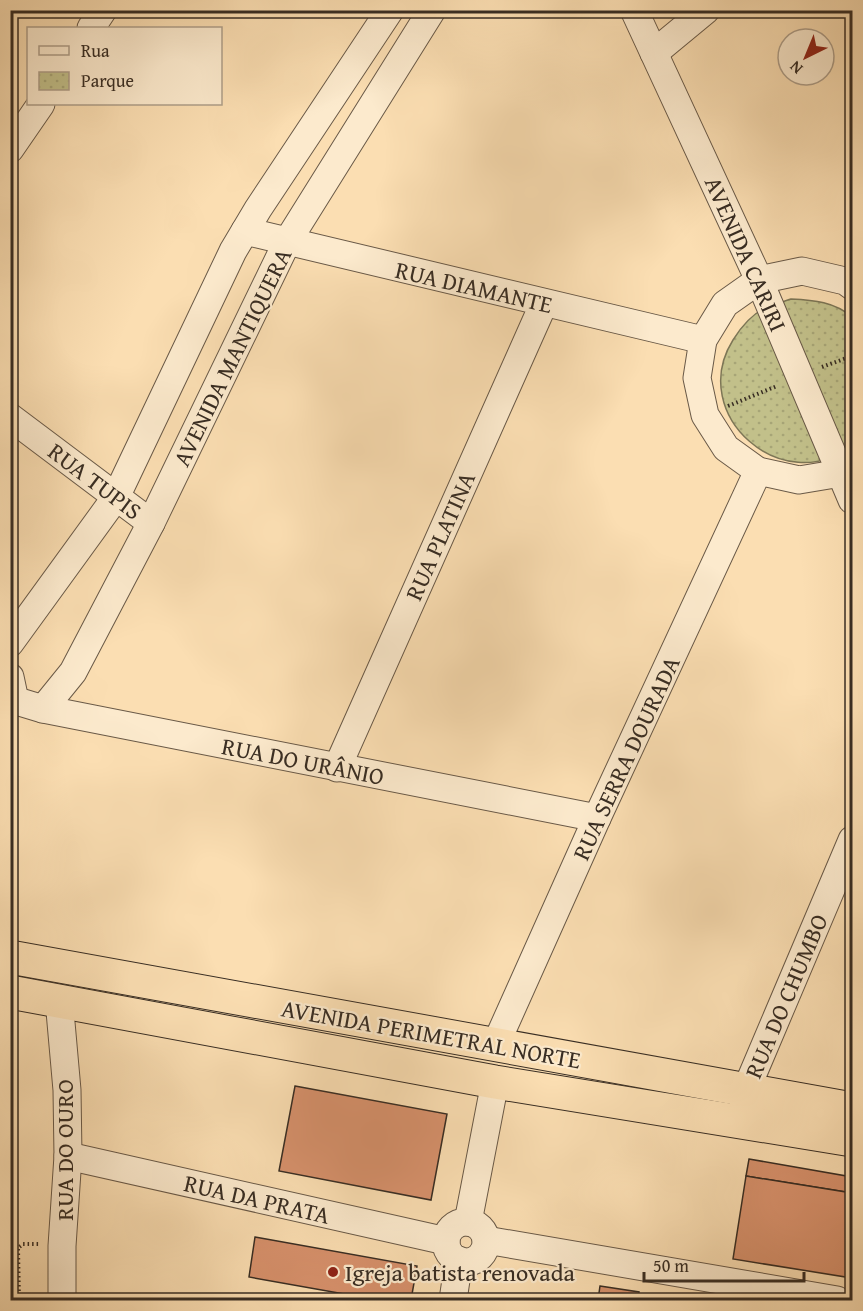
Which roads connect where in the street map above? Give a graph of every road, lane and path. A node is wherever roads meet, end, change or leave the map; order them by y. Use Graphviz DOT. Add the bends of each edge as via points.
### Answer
graph roads {
  1 [pos="103,10"];
  2 [pos="390,10"];
  3 [pos="432,10"];
  4 [pos="634,10"];
  5 [pos="706,10"];
  6 [pos="92,27"];
  7 [pos="654,53"];
  8 [pos="40,105"];
  9 [pos="10,149"];
  10 [pos="245,231"];
  11 [pos="287,242"];
  12 [pos="850,279"];
  13 [pos="759,280"];
  14 [pos="544,303"];
  15 [pos="703,340"];
  16 [pos="852,356"];
  17 [pos="822,367"];
  18 [pos="777,386"];
  19 [pos="726,407"];
  20 [pos="10,417"];
  21 [pos="847,470"];
  22 [pos="758,471"];
  23 [pos="116,497"];
  24 [pos="852,500"];
  25 [pos="151,523"];
  26 [pos="10,643"];
  27 [pos="10,677"];
  28 [pos="10,698"];
  29 [pos="44,709"];
  30 [pos="336,768"];
  31 [pos="597,818"];
  32 [pos="852,840"];
  33 [pos="10,957"];
  34 [pos="10,992"];
  35 [pos="59,999"];
  36 [pos="495,1046"];
  37 [pos="495,1082"];
  38 [pos="744,1105"];
  39 [pos="852,1109"];
  40 [pos="852,1140"];
  41 [pos="68,1156"];
  42 [pos="477,1231"];
  43 [pos="31,1243"];
  44 [pos="453,1251"];
  45 [pos="19,1300"];
  46 [pos="62,1300"];
  47 [pos="453,1300"];
  48 [pos="837,1300"];
  1 -- 6 [label="street"];
  2 -- 10 [label="street, AVENIDA MANTIQUERA"];
  3 -- 11 [label="street, AVENIDA MANTIQUERA"];
  4 -- 7 [label="street, AVENIDA CARIRI"];
  5 -- 7 [label="street"];
  7 -- 13 [label="street, AVENIDA CARIRI"];
  8 -- 9 [label="street"];
  10 -- 11 [label="street, RUA DIAMANTE"];
  10 -- 23 [label="street, AVENIDA MANTIQUERA"];
  11 -- 14 [label="street, RUA DIAMANTE"];
  11 -- 25 [label="street, AVENIDA MANTIQUERA"];
  12 -- 13 [label="street" via="802,271"];
  13 -- 15 [label="street" via="725,304"];
  13 -- 21 [label="street, AVENIDA CARIRI"];
  14 -- 15 [label="street, RUA DIAMANTE"];
  14 -- 30 [label="street, RUA PLATINA"];
  15 -- 22 [label="street" via="697,378 705,415 726,448"];
  16 -- 17 [label="path"];
  18 -- 19 [label="path"];
  20 -- 23 [label="street, RUA TUPIS"];
  21 -- 22 [label="street" via="799,480"];
  21 -- 24 [label="street, AVENIDA CARIRI"];
  22 -- 31 [label="street, RUA SERRA DOURADA"];
  23 -- 25 [label="street, RUA TUPIS"];
  23 -- 26 [label="street, AVENIDA MANTIQUERA"];
  25 -- 29 [label="street, AVENIDA MANTIQUERA" via="73,672"];
  27 -- 28 [label="street"];
  28 -- 29 [label="street, RUA DO URÂNIO"];
  29 -- 30 [label="street, RUA DO URÂNIO"];
  30 -- 31 [label="street, RUA DO URÂNIO"];
  31 -- 36 [label="street, RUA SERRA DOURADA"];
  32 -- 38 [label="street, RUA DO CHUMBO"];
  33 -- 36 [label="highway, AVENIDA PERIMETRAL NORTE"];
  34 -- 35 [label="highway, AVENIDA PERIMETRAL NORTE"];
  35 -- 37 [label="highway, AVENIDA PERIMETRAL NORTE"];
  35 -- 41 [label="street, RUA DO OURO"];
  36 -- 38 [label="highway, AVENIDA PERIMETRAL NORTE"];
  37 -- 38 [label="highway, AVENIDA PERIMETRAL NORTE"];
  37 -- 42 [label="street"];
  38 -- 39 [label="highway, AVENIDA PERIMETRAL NORTE"];
  38 -- 40 [label="highway, AVENIDA PERIMETRAL NORTE"];
  41 -- 44 [label="street, RUA DA PRATA"];
  41 -- 46 [label="street, RUA DO OURO"];
  42 -- 44 [label="street" via="462,1222 451,1229"];
  42 -- 44 [label="street" via="485,1247 478,1258 466,1261"];
  42 -- 48 [label="street"];
  43 -- 45 [label="path" via="18,1248"];
  44 -- 47 [label="street"];
}
